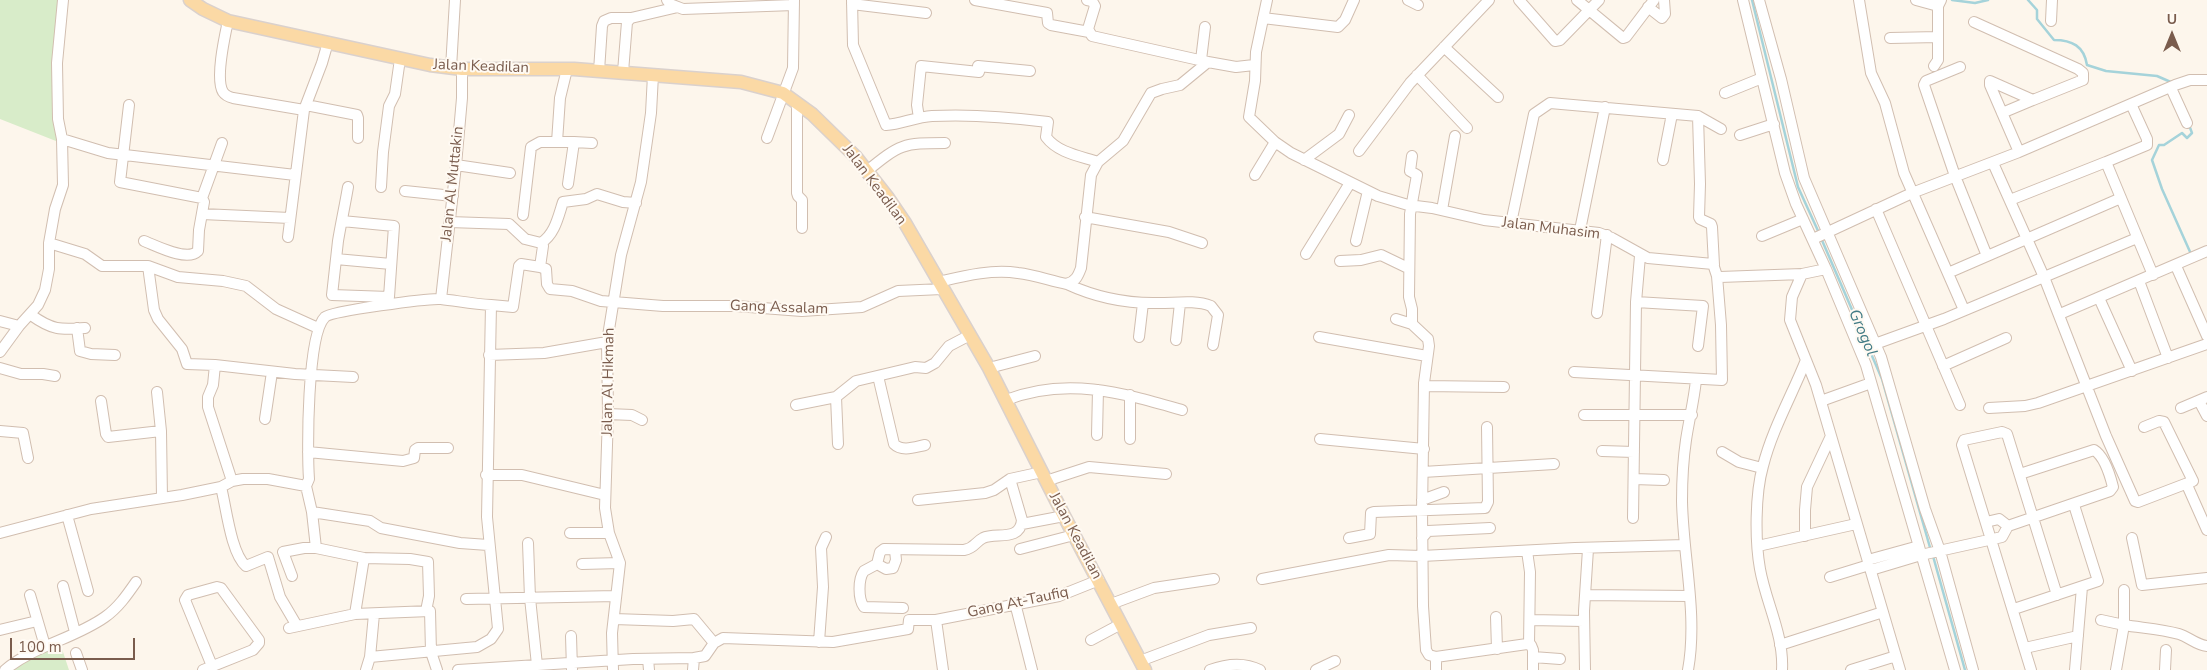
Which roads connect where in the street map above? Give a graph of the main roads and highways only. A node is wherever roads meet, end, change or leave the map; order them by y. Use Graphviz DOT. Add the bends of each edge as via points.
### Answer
graph roads {
  1 [pos="190,0"];
  2 [pos="1142,666"];
  1 -- 2 [label="main road, Jalan Keadilan" via="228,21 400,59 456,68 623,72 741,82 782,93 797,103 834,134 867,171 905,224 1010,399 1044,477 1114,602"];
}
